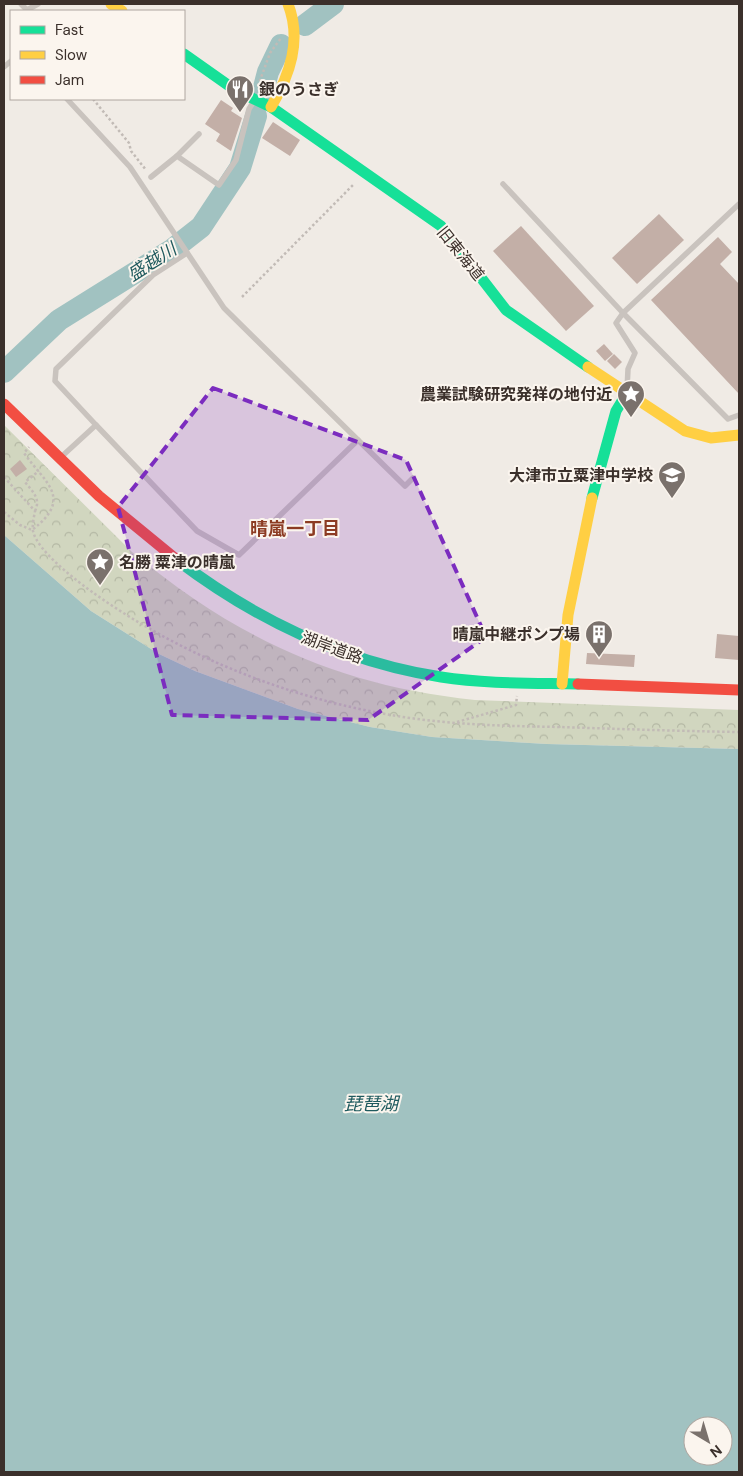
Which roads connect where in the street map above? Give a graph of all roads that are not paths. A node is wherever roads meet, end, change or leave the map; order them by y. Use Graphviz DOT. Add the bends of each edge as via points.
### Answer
graph roads {
  1 [pos="21,4"];
  2 [pos="38,4"];
  3 [pos="288,4"];
  4 [pos="185,55"];
  5 [pos="255,96"];
  6 [pos="68,100"];
  7 [pos="271,107"];
  8 [pos="199,134"];
  9 [pos="177,156"];
  10 [pos="151,177"];
  11 [pos="503,184"];
  12 [pos="739,204"];
  13 [pos="186,252"];
  14 [pos="623,313"];
  15 [pos="627,393"];
  16 [pos="4,404"];
  17 [pos="739,415"];
  18 [pos="96,425"];
  19 [pos="739,434"];
  20 [pos="358,440"];
  21 [pos="59,458"];
  22 [pos="413,478"];
  23 [pos="562,684"];
  24 [pos="739,690"];
  1 -- 2 [label="lane" via="27,10"];
  3 -- 7 [label="street" via="295,22 295,37 290,66"];
  4 -- 5 [label="street, 旧東海道"];
  5 -- 7 [label="street, 旧東海道"];
  5 -- 9 [label="lane" via="236,160 219,185"];
  6 -- 13 [label="lane" via="130,167"];
  7 -- 15 [label="street, 旧東海道" via="430,216 506,310"];
  8 -- 9 [label="lane"];
  9 -- 10 [label="lane"];
  11 -- 14 [label="lane"];
  12 -- 14 [label="lane"];
  13 -- 18 [label="lane" via="153,275 56,368 55,381"];
  13 -- 20 [label="lane" via="224,308"];
  14 -- 15 [label="lane" via="616,323 635,352 628,369"];
  14 -- 17 [label="lane" via="728,419"];
  15 -- 19 [label="street, 旧東海道" via="685,431 711,438"];
  15 -- 23 [label="street" via="614,419 575,575 563,648"];
  16 -- 21 [label="street, 湖岸道路"];
  18 -- 20 [label="lane" via="197,531 239,556"];
  18 -- 21 [label="lane"];
  20 -- 22 [label="lane" via="405,486"];
  21 -- 23 [label="street, 湖岸道路" via="178,563 242,607 302,638 360,658 440,676"];
  23 -- 24 [label="street, 湖岸道路"];
}
